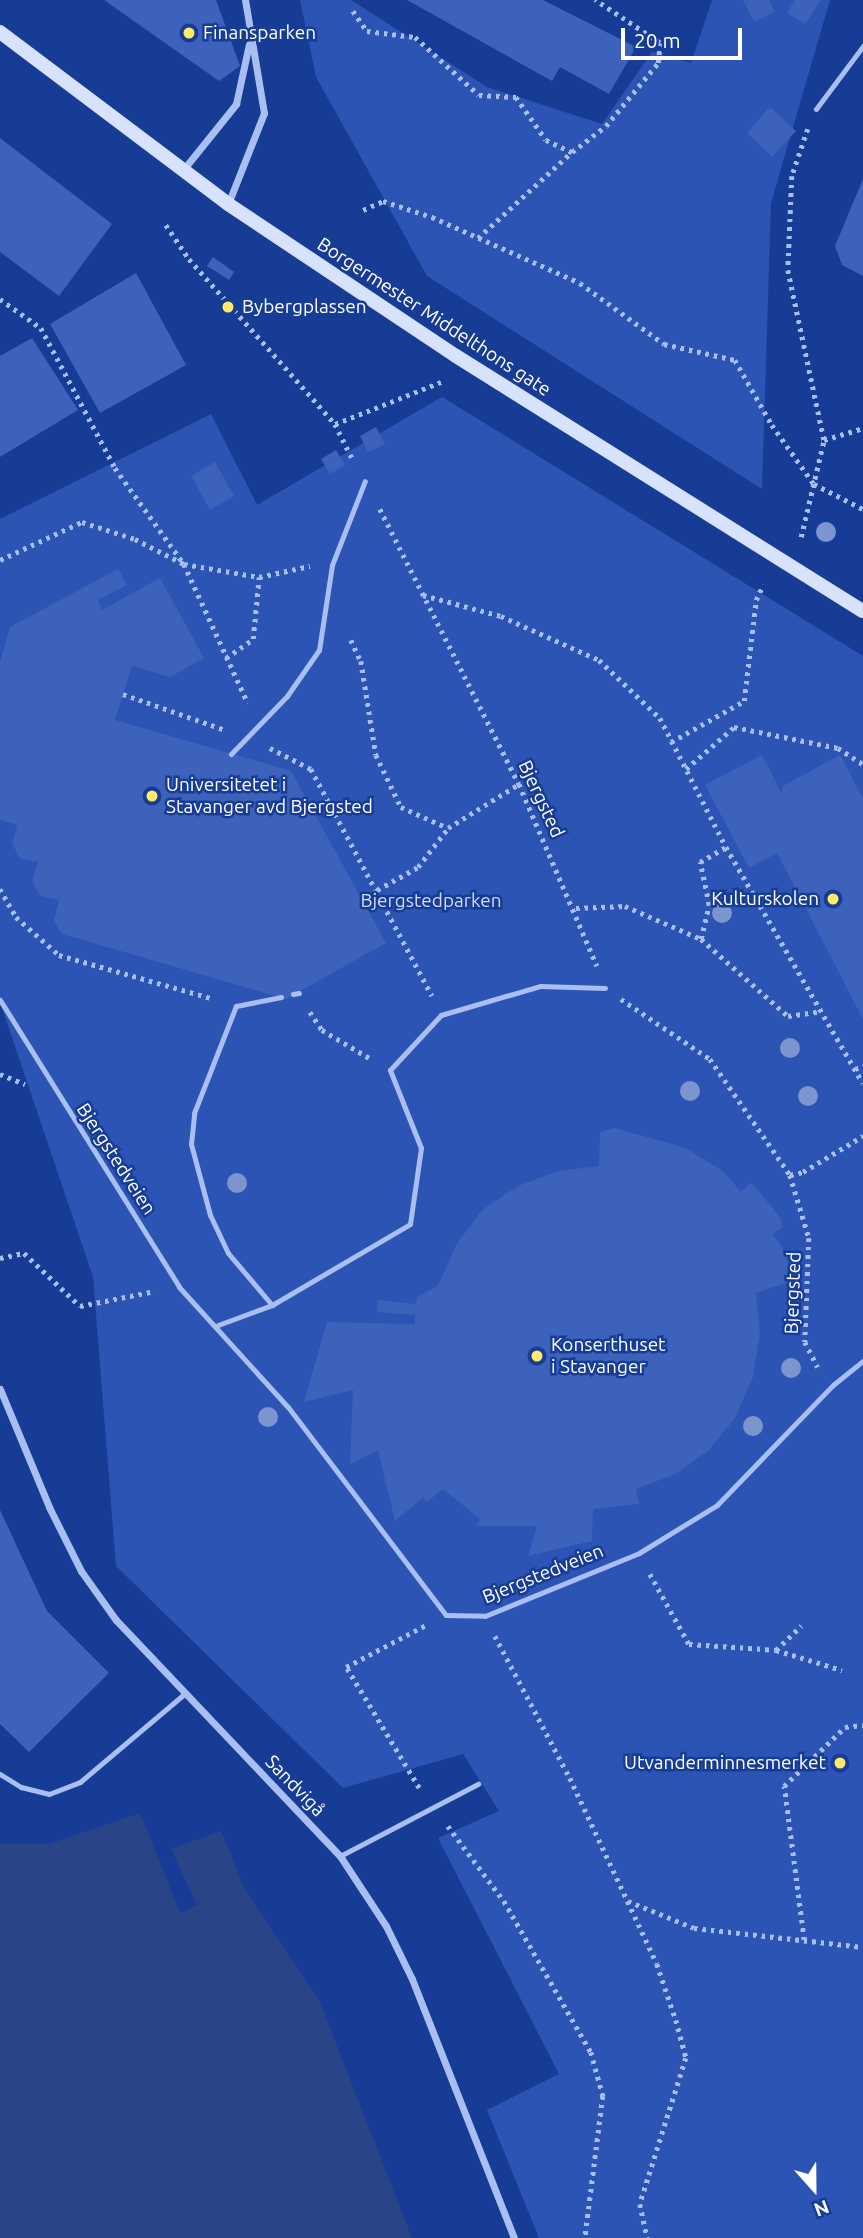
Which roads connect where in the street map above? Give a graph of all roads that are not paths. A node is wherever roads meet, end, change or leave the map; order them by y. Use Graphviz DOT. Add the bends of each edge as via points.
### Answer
graph roads {
  1 [pos="245,0"];
  2 [pos="0,32"];
  3 [pos="250,40"];
  4 [pos="863,46"];
  5 [pos="816,109"];
  6 [pos="182,171"];
  7 [pos="228,204"];
  8 [pos="365,481"];
  9 [pos="863,611"];
  10 [pos="231,754"];
  11 [pos="605,988"];
  12 [pos="281,997"];
  13 [pos="0,1000"];
  14 [pos="272,1305"];
  15 [pos="218,1325"];
  16 [pos="863,1361"];
  17 [pos="0,1389"];
  18 [pos="184,1694"];
  19 [pos="0,1774"];
  20 [pos="478,1784"];
  21 [pos="340,1856"];
  22 [pos="514,2238"];
  1 -- 3 [label="street"];
  2 -- 6 [label="main road, Borgermester Middelthons gate"];
  3 -- 6 [label="street" via="236,104"];
  3 -- 7 [label="street" via="264,114"];
  4 -- 5 [label="lane"];
  6 -- 7 [label="main road, Borgermester Middelthons gate"];
  7 -- 9 [label="main road, Borgermester Middelthons gate" via="456,356"];
  8 -- 10 [label="lane" via="332,565 320,650 250,738"];
  11 -- 14 [label="lane" via="540,986 441,1015 390,1070 421,1148 410,1224"];
  12 -- 14 [label="lane" via="236,1006 194,1113 191,1144 209,1215 228,1253"];
  13 -- 15 [label="lane, Bjergstedveien" via="179,1286"];
  14 -- 15 [label="lane"];
  15 -- 16 [label="lane, Bjergstedveien" via="288,1407 446,1615 485,1616 639,1553 717,1505 833,1385"];
  17 -- 18 [label="street, Sandvigå" via="81,1571 116,1620"];
  18 -- 19 [label="lane" via="80,1782 48,1794 21,1787"];
  18 -- 21 [label="street, Sandvigå"];
  20 -- 21 [label="lane"];
  21 -- 22 [label="street, Sandvigå" via="386,1926 412,1979"];
}
